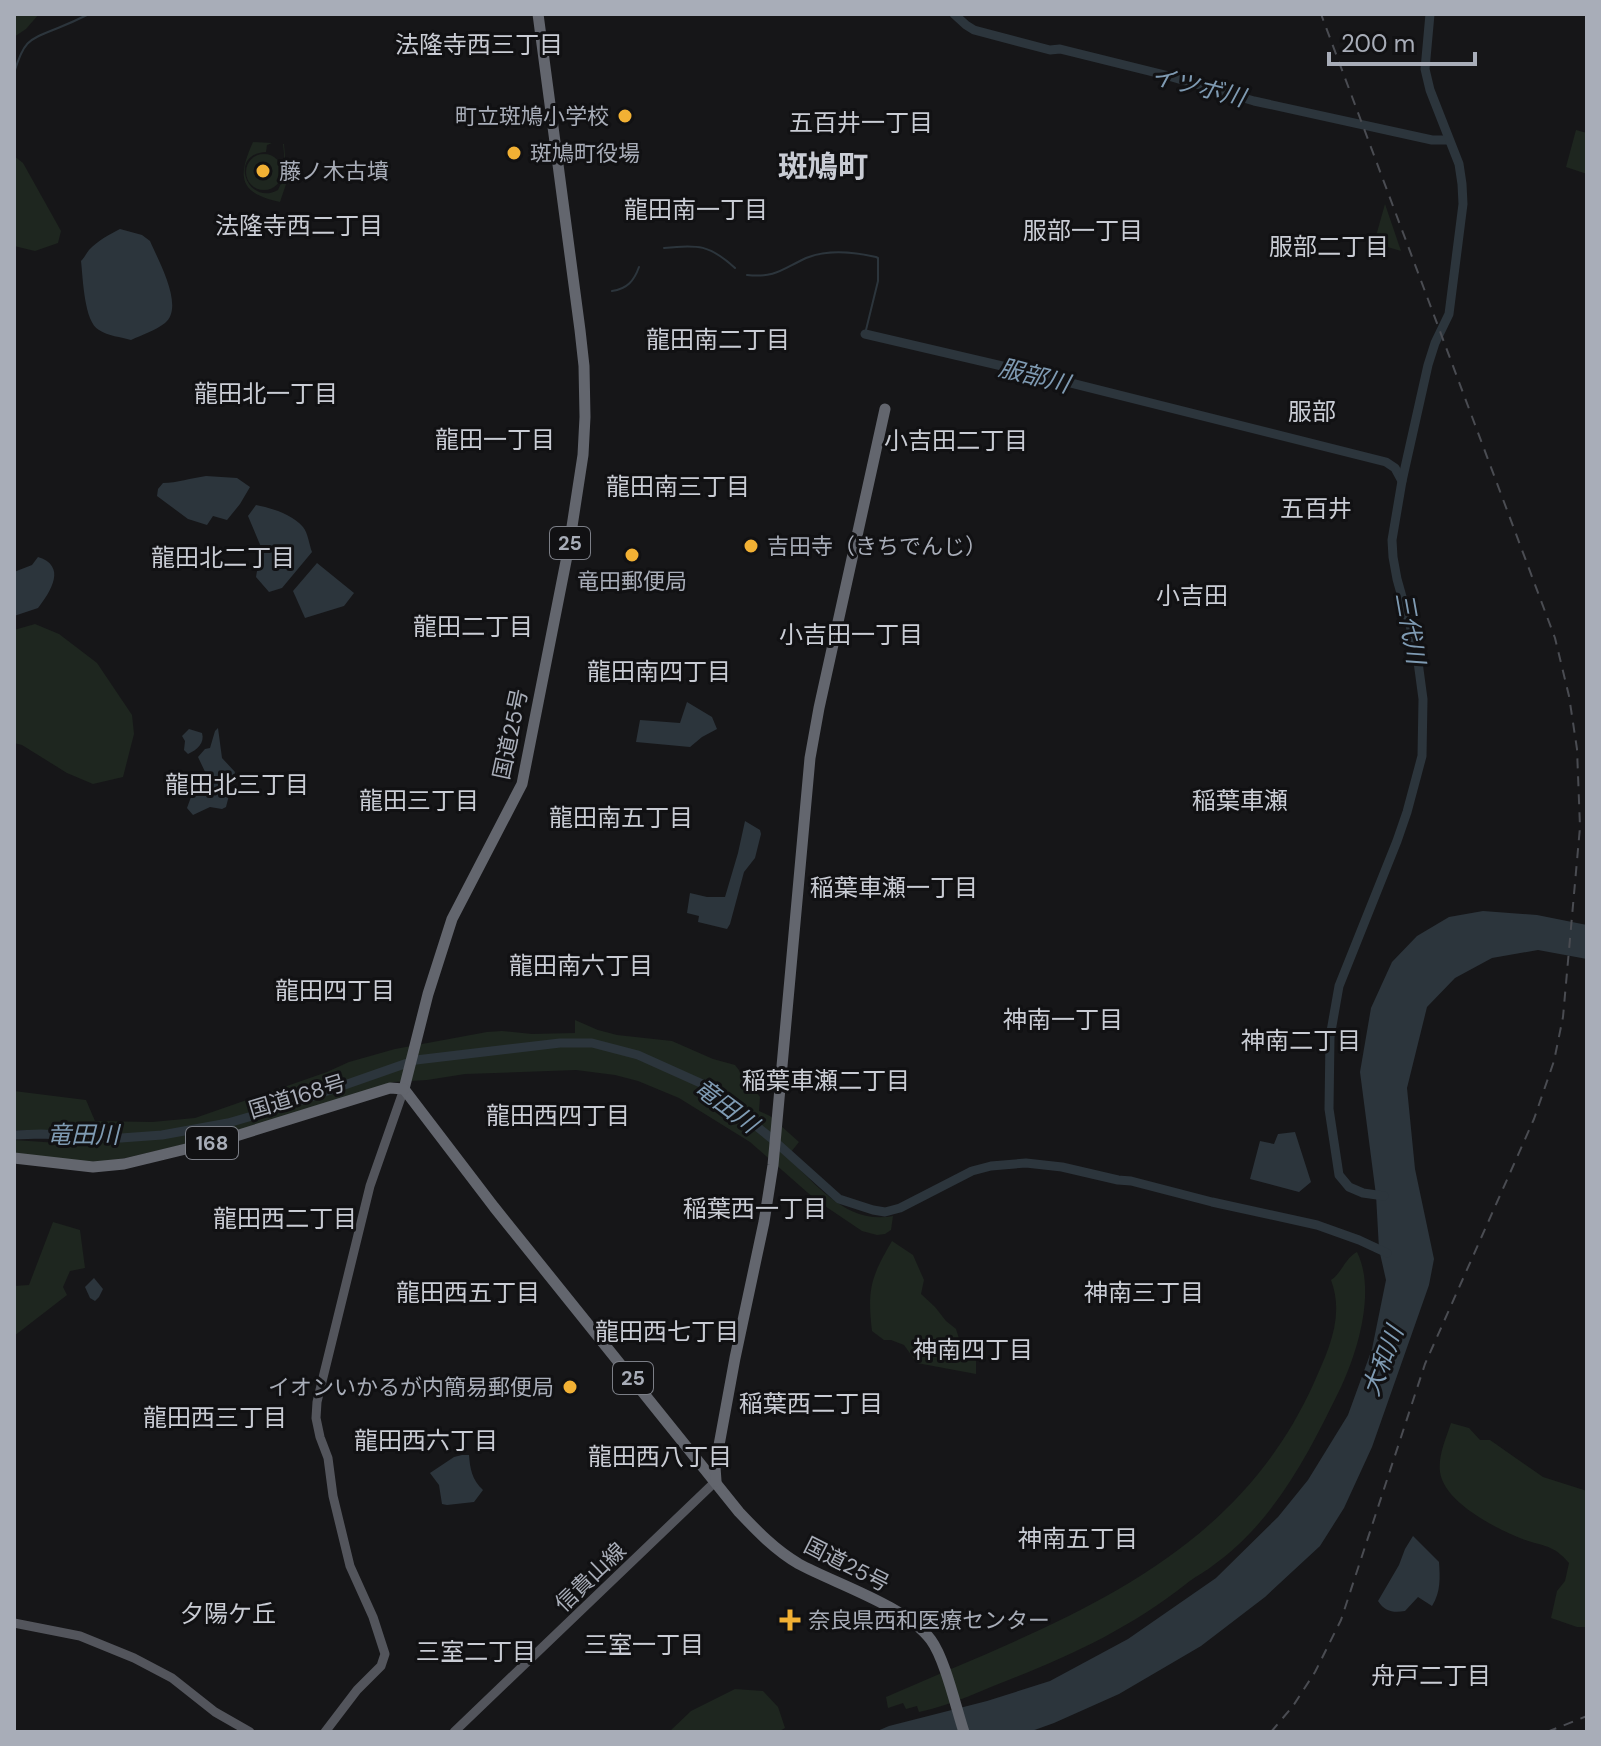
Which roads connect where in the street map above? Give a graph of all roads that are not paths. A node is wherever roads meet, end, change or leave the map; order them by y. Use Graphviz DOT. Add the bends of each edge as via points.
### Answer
graph roads {
  1 [pos="538,14"];
  2 [pos="885,409"];
  3 [pos="406,1083"];
  4 [pos="14,1158"];
  5 [pos="722,1382"];
  6 [pos="726,1421"];
  7 [pos="719,1451"];
  8 [pos="716,1481"];
  9 [pos="14,1623"];
  10 [pos="250,1732"];
  11 [pos="325,1732"];
  12 [pos="454,1732"];
  13 [pos="964,1732"];
  1 -- 3 [label="highway, 国道25号 / 25" via="584,366 583,455 522,784 452,919"];
  2 -- 6 [label="highway" via="812,750 774,1159"];
  3 -- 4 [label="highway, 国道168号 / 168" via="223,1140 124,1164 93,1167"];
  3 -- 8 [label="highway, 国道25号 / 25" via="494,1207"];
  3 -- 11 [label="main road" via="370,1186 317,1402 350,1566 385,1654 381,1666"];
  5 -- 7 [label="highway" via="727,1388 716,1439"];
  6 -- 7 [label="highway"];
  6 -- 8 [label="highway"];
  7 -- 8 [label="highway"];
  8 -- 12 [label="main road, 信貴山線"];
  8 -- 13 [label="highway, 国道25号 / 25" via="773,1546 924,1632 938,1652"];
  9 -- 10 [label="main road" via="80,1636 134,1658"];
}
